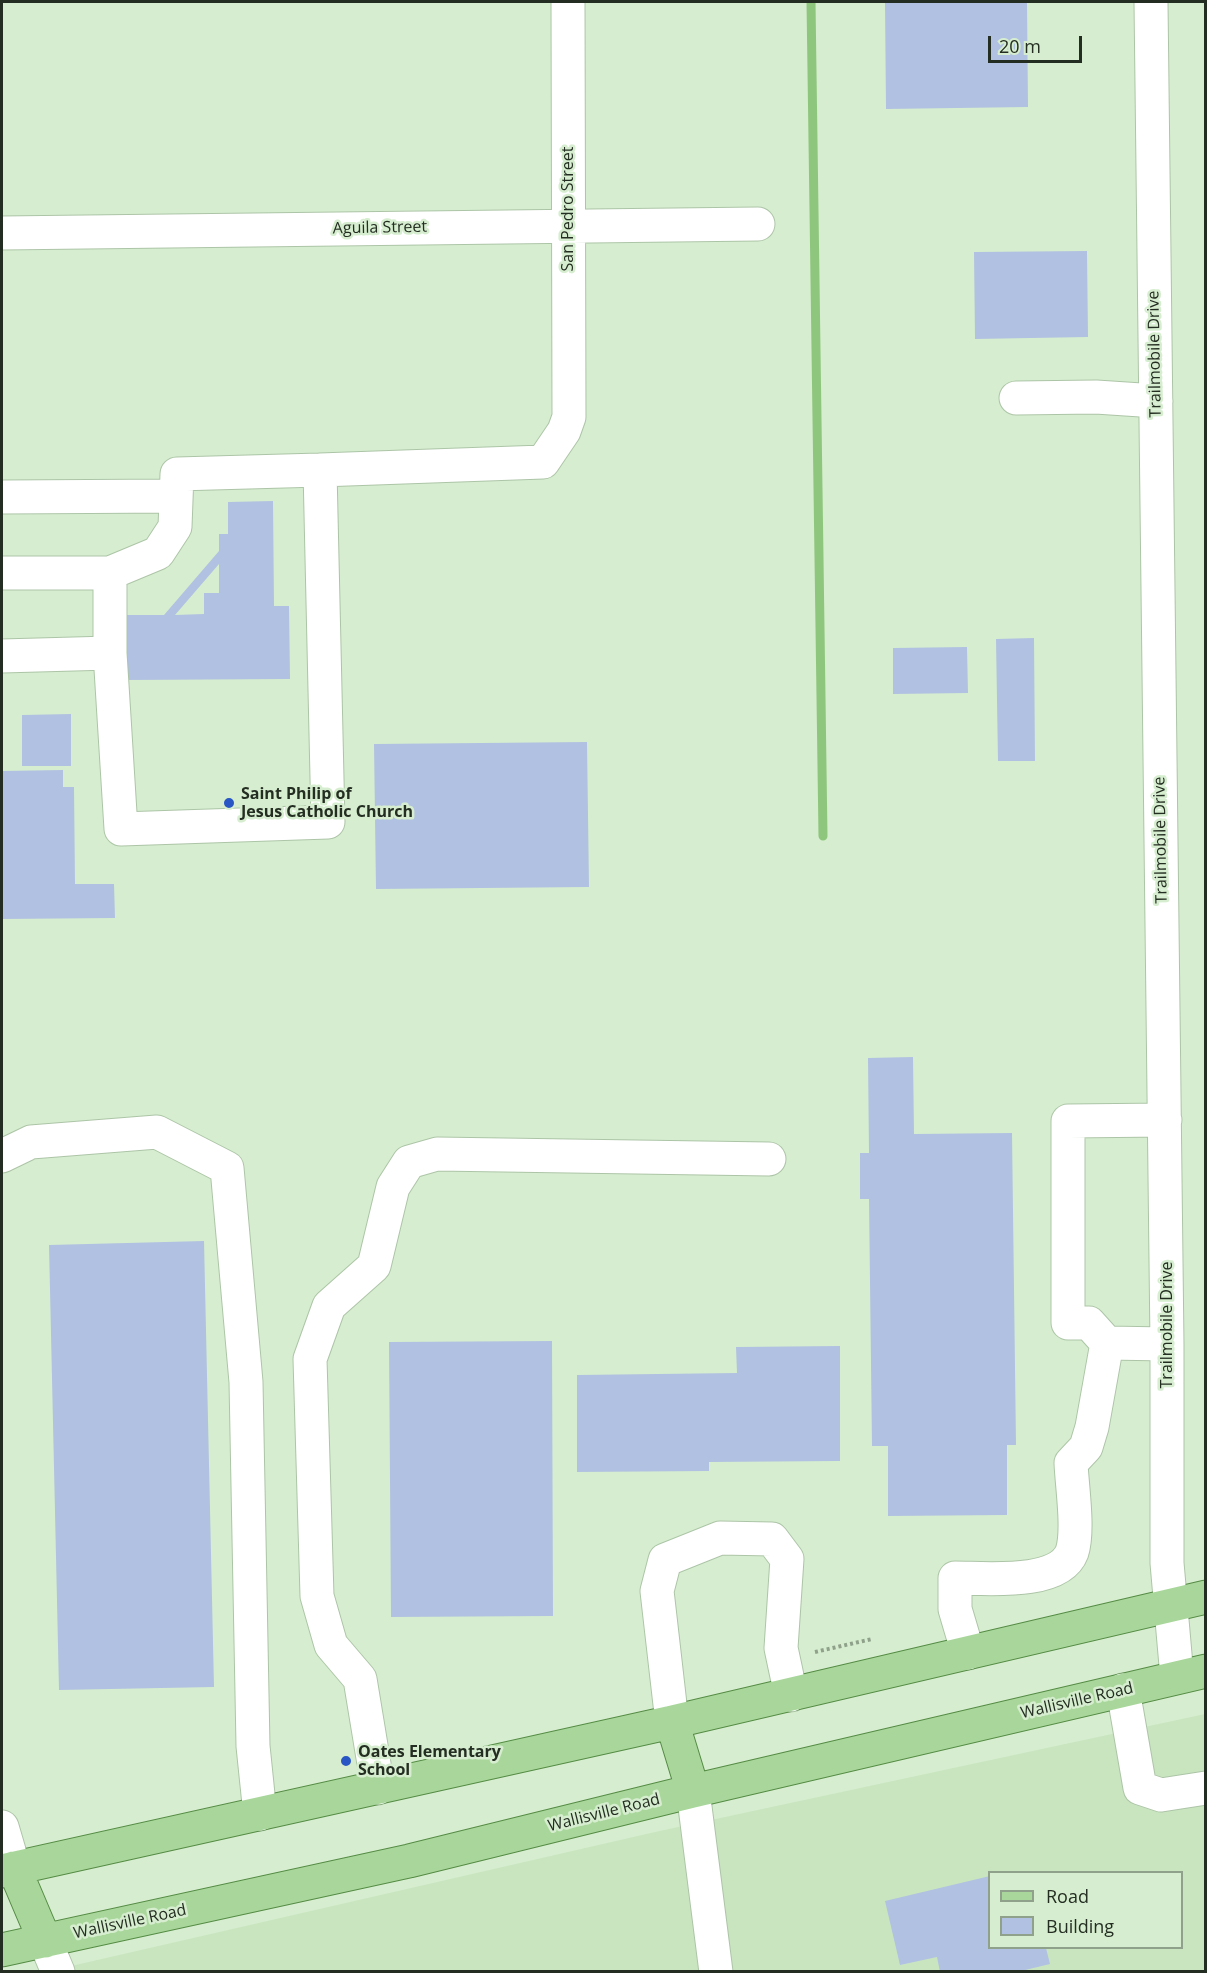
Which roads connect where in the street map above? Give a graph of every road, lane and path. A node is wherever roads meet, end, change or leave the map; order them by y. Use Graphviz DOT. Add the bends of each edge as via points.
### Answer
graph roads {
  1 [pos="568,2"];
  2 [pos="1151,2"];
  3 [pos="758,224"];
  4 [pos="568,226"];
  5 [pos="2,233"];
  6 [pos="1016,398"];
  7 [pos="1156,401"];
  8 [pos="320,470"];
  9 [pos="175,496"];
  10 [pos="2,497"];
  11 [pos="2,573"];
  12 [pos="110,573"];
  13 [pos="110,654"];
  14 [pos="2,656"];
  15 [pos="1165,1120"];
  16 [pos="2,1156"];
  17 [pos="769,1159"];
  18 [pos="1107,1343"];
  19 [pos="1167,1344"];
  20 [pos="1206,1597"];
  21 [pos="1171,1606"];
  22 [pos="968,1653"];
  23 [pos="1191,1674"];
  24 [pos="1123,1690"];
  25 [pos="791,1695"];
  26 [pos="672,1722"];
  27 [pos="378,1788"];
  28 [pos="1206,1788"];
  29 [pos="693,1791"];
  30 [pos="260,1814"];
  31 [pos="2,1827"];
  32 [pos="8,1869"];
  33 [pos="45,1941"];
  34 [pos="2,1950"];
  35 [pos="58,1971"];
  36 [pos="716,1971"];
  1 -- 4 [label="street, San Pedro Street"];
  2 -- 7 [label="street, Trailmobile Drive"];
  3 -- 4 [label="street, Aguila Street"];
  4 -- 5 [label="street, Aguila Street"];
  4 -- 8 [label="street, San Pedro Street" via="569,417 543,462"];
  6 -- 7 [label="street"];
  7 -- 15 [label="street, Trailmobile Drive"];
  8 -- 9 [label="street" via="177,474"];
  8 -- 13 [label="street" via="328,822 121,829"];
  9 -- 10 [label="street"];
  9 -- 12 [label="street" via="175,527 158,553"];
  11 -- 12 [label="street"];
  12 -- 13 [label="street"];
  13 -- 14 [label="street"];
  15 -- 18 [label="street" via="1068,1121 1068,1323 1089,1323"];
  15 -- 19 [label="street, Trailmobile Drive"];
  16 -- 30 [label="street" via="31,1142 157,1132 227,1168 246,1382 253,1746"];
  17 -- 27 [label="street" via="437,1154 408,1162 393,1187 374,1266 329,1306 310,1359 316,1596 331,1646 360,1679"];
  18 -- 19 [label="street"];
  18 -- 22 [label="street" via="1092,1427 1086,1447 1071,1464 1071,1554 1056,1568 1035,1577 955,1578 954,1609"];
  19 -- 21 [label="street, Trailmobile Drive" via="1167,1563"];
  20 -- 21 [label="main road"];
  21 -- 22 [label="main road"];
  21 -- 23 [label="street, Trailmobile Drive"];
  22 -- 25 [label="main road"];
  23 -- 24 [label="main road, Wallisville Road"];
  24 -- 28 [label="street" via="1140,1788 1161,1795"];
  24 -- 29 [label="main road, Wallisville Road"];
  25 -- 26 [label="main road"];
  25 -- 26 [label="street" via="781,1648 787,1559 772,1539 720,1538 665,1560 657,1591"];
  26 -- 27 [label="main road"];
  26 -- 29 [label="main road"];
  27 -- 30 [label="main road"];
  29 -- 33 [label="main road, Wallisville Road" via="408,1861"];
  29 -- 36 [label="street"];
  30 -- 32 [label="main road"];
  31 -- 32 [label="street"];
  32 -- 33 [label="main road"];
  33 -- 34 [label="main road, Wallisville Road"];
  33 -- 35 [label="street"];
}
